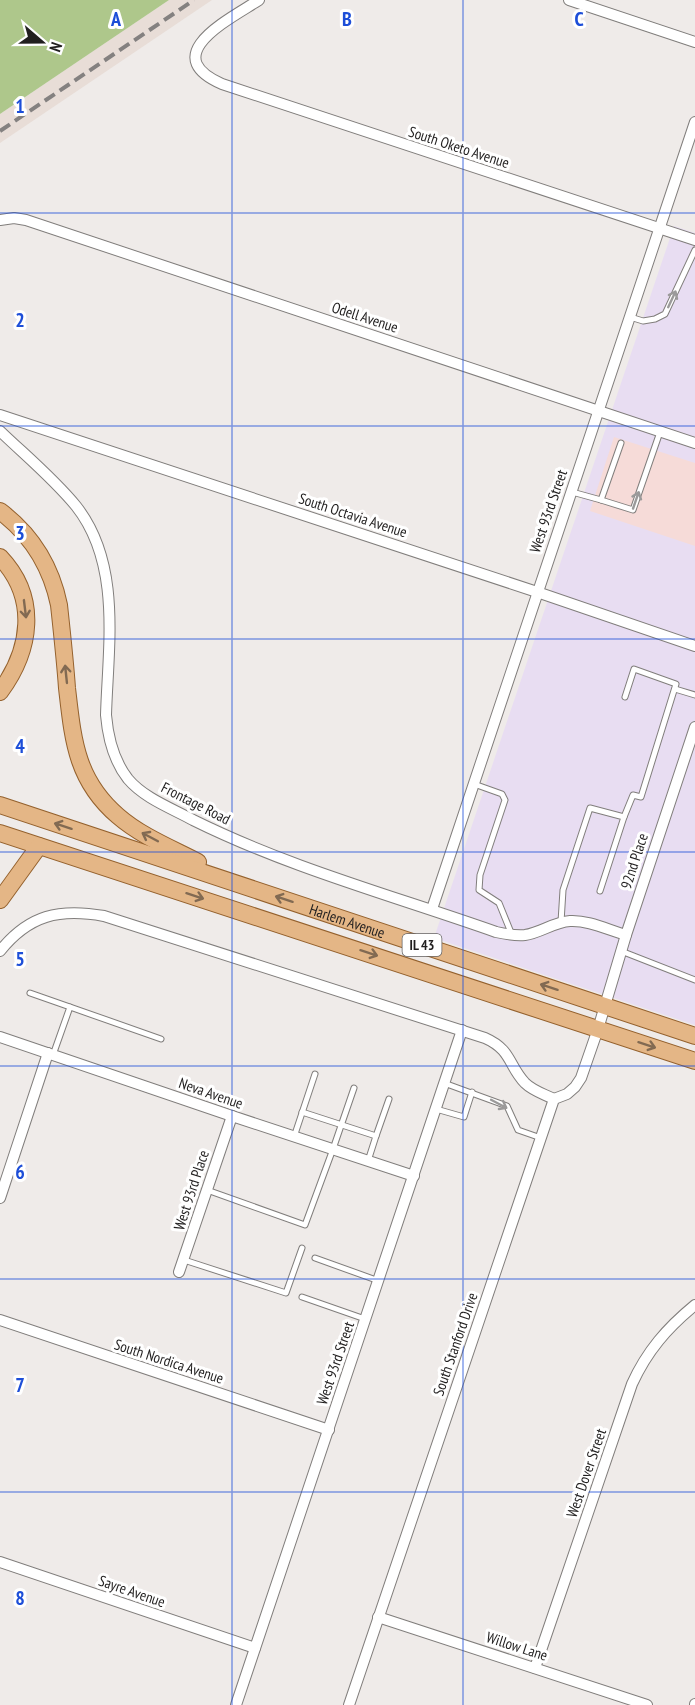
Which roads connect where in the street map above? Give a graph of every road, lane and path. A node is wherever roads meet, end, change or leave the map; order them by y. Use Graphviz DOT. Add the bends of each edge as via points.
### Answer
graph roads {
  1 [pos="259,0"];
  2 [pos="569,0"];
  3 [pos="695,42"];
  4 [pos="695,122"];
  5 [pos="0,220"];
  6 [pos="659,230"];
  7 [pos="695,240"];
  8 [pos="695,250"];
  9 [pos="630,317"];
  10 [pos="598,410"];
  11 [pos="0,415"];
  12 [pos="0,431"];
  13 [pos="660,432"];
  14 [pos="621,443"];
  15 [pos="695,443"];
  16 [pos="570,492"];
  17 [pos="601,500"];
  18 [pos="0,511"];
  19 [pos="0,557"];
  20 [pos="537,592"];
  21 [pos="695,646"];
  22 [pos="675,689"];
  23 [pos="0,692"];
  24 [pos="695,694"];
  25 [pos="625,697"];
  26 [pos="695,727"];
  27 [pos="474,784"];
  28 [pos="0,805"];
  29 [pos="624,817"];
  30 [pos="0,833"];
  31 [pos="39,846"];
  32 [pos="238,884"];
  33 [pos="600,891"];
  34 [pos="0,900"];
  35 [pos="432,909"];
  36 [pos="561,922"];
  37 [pos="512,935"];
  38 [pos="626,935"];
  39 [pos="0,951"];
  40 [pos="621,951"];
  41 [pos="695,980"];
  42 [pos="30,993"];
  43 [pos="604,1005"];
  44 [pos="70,1007"];
  45 [pos="598,1029"];
  46 [pos="462,1030"];
  47 [pos="695,1036"];
  48 [pos="0,1037"];
  49 [pos="161,1039"];
  50 [pos="51,1054"];
  51 [pos="695,1061"];
  52 [pos="315,1074"];
  53 [pos="444,1083"];
  54 [pos="354,1088"];
  55 [pos="472,1092"];
  56 [pos="554,1099"];
  57 [pos="389,1100"];
  58 [pos="436,1109"];
  59 [pos="303,1112"];
  60 [pos="231,1116"];
  61 [pos="342,1125"];
  62 [pos="294,1137"];
  63 [pos="376,1137"];
  64 [pos="541,1138"];
  65 [pos="333,1149"];
  66 [pos="368,1161"];
  67 [pos="414,1176"];
  68 [pos="207,1190"];
  69 [pos="0,1198"];
  70 [pos="302,1248"];
  71 [pos="315,1258"];
  72 [pos="184,1260"];
  73 [pos="179,1272"];
  74 [pos="379,1281"];
  75 [pos="302,1297"];
  76 [pos="695,1305"];
  77 [pos="365,1319"];
  78 [pos="0,1320"];
  79 [pos="328,1430"];
  80 [pos="0,1562"];
  81 [pos="378,1617"];
  82 [pos="255,1648"];
  83 [pos="535,1668"];
  84 [pos="236,1705"];
  85 [pos="349,1705"];
  86 [pos="646,1705"];
  1 -- 6 [label="street, South Oketo Avenue" via="207,35 197,48 197,62 214,81"];
  2 -- 3 [label="street"];
  4 -- 6 [label="street, West 93rd Street"];
  5 -- 10 [label="street, Odell Avenue" via="26,220"];
  6 -- 7 [label="street, South Oketo Avenue"];
  6 -- 9 [label="street, West 93rd Street"];
  9 -- 8 [label="lane, one-way" via="643,321 665,314"];
  9 -- 10 [label="street, West 93rd Street"];
  10 -- 13 [label="street, Odell Avenue"];
  10 -- 16 [label="street, West 93rd Street"];
  11 -- 20 [label="street, South Octavia Avenue"];
  12 -- 35 [label="street, Frontage Road" via="76,507 98,546 105,567 109,609 107,732 111,749 129,779 170,808 266,854"];
  13 -- 15 [label="street, Odell Avenue"];
  17 -- 13 [label="lane, one-way" via="633,510"];
  14 -- 17 [label="lane"];
  16 -- 17 [label="lane"];
  16 -- 20 [label="street, West 93rd Street"];
  32 -- 18 [label="main road, one-way" via="139,831 118,816 87,779 73,740 55,587 33,544"];
  19 -- 23 [label="main road, one-way" via="24,596 27,615 22,654"];
  20 -- 21 [label="street, South Octavia Avenue"];
  20 -- 27 [label="street, West 93rd Street"];
  22 -- 24 [label="lane"];
  22 -- 25 [label="lane" via="676,684 634,669"];
  22 -- 29 [label="lane" via="641,796 633,795"];
  26 -- 38 [label="street, 92nd Place"];
  27 -- 35 [label="street, West 93rd Street"];
  27 -- 37 [label="lane" via="501,794 506,800 480,875 479,890 499,903"];
  32 -- 28 [label="main road, Harlem Avenue / IL 43, one-way"];
  29 -- 33 [label="lane"];
  29 -- 36 [label="lane" via="590,807 563,890"];
  30 -- 31 [label="main road, Harlem Avenue / IL 43"];
  31 -- 34 [label="main road"];
  31 -- 45 [label="main road, Harlem Avenue / IL 43, one-way"];
  43 -- 32 [label="main road, Harlem Avenue / IL 43, one-way"];
  35 -- 37 [label="street, Frontage Road"];
  36 -- 37 [label="street, Frontage Road" via="525,935"];
  36 -- 38 [label="street, Frontage Road" via="586,922"];
  38 -- 40 [label="street, 92nd Place"];
  39 -- 46 [label="street" via="12,936 44,917 82,912"];
  40 -- 41 [label="lane"];
  40 -- 43 [label="street, 92nd Place"];
  42 -- 44 [label="lane"];
  43 -- 45 [label="street"];
  43 -- 47 [label="main road, Harlem Avenue / IL 43"];
  44 -- 49 [label="lane"];
  44 -- 50 [label="lane"];
  45 -- 51 [label="main road, Harlem Avenue / IL 43, one-way"];
  45 -- 56 [label="street" via="581,1078 567,1094"];
  46 -- 53 [label="street, West 93rd Street"];
  46 -- 56 [label="street" via="497,1044 527,1084"];
  48 -- 50 [label="street, Neva Avenue"];
  50 -- 60 [label="street, Neva Avenue"];
  50 -- 69 [label="street"];
  52 -- 59 [label="lane"];
  53 -- 55 [label="lane"];
  53 -- 58 [label="street, West 93rd Street"];
  54 -- 61 [label="lane"];
  55 -- 58 [label="lane" via="464,1118"];
  55 -- 64 [label="lane, one-way" via="507,1106 518,1130"];
  56 -- 64 [label="street, South Stanford Drive"];
  57 -- 63 [label="lane"];
  58 -- 67 [label="street, West 93rd Street"];
  59 -- 61 [label="lane"];
  59 -- 62 [label="lane"];
  60 -- 62 [label="street, Neva Avenue"];
  60 -- 68 [label="street, West 93rd Place"];
  61 -- 63 [label="lane"];
  61 -- 65 [label="lane"];
  62 -- 65 [label="street, Neva Avenue"];
  63 -- 66 [label="lane"];
  64 -- 81 [label="street, South Stanford Drive"];
  65 -- 66 [label="street, Neva Avenue"];
  65 -- 68 [label="lane" via="305,1225"];
  66 -- 67 [label="street, Neva Avenue"];
  67 -- 74 [label="street, West 93rd Street"];
  68 -- 72 [label="street, West 93rd Place"];
  70 -- 72 [label="lane" via="286,1293"];
  71 -- 74 [label="lane"];
  72 -- 73 [label="street, West 93rd Place"];
  74 -- 77 [label="street, West 93rd Street"];
  75 -- 77 [label="lane"];
  76 -- 83 [label="street, West Dover Street" via="656,1342 632,1384"];
  77 -- 79 [label="street, West 93rd Street"];
  78 -- 79 [label="street, South Nordica Avenue"];
  79 -- 82 [label="street, West 93rd Street"];
  80 -- 82 [label="street, Sayre Avenue"];
  81 -- 83 [label="street, Willow Lane"];
  81 -- 85 [label="street, South Stanford Drive"];
  82 -- 84 [label="street, West 93rd Street"];
  83 -- 86 [label="street, Willow Lane"];
}
